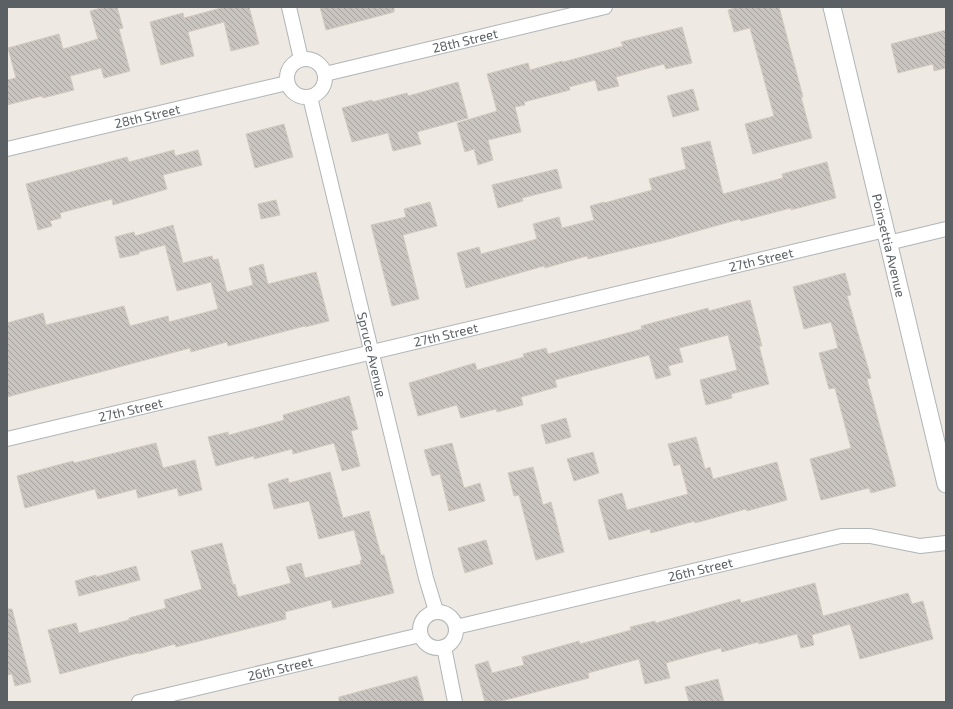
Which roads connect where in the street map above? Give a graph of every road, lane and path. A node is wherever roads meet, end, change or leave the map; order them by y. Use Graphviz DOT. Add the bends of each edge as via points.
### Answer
graph roads {
  1 [pos="289,7"];
  2 [pos="605,7"];
  3 [pos="832,7"];
  4 [pos="301,59"];
  5 [pos="325,74"];
  6 [pos="287,82"];
  7 [pos="310,97"];
  8 [pos="7,150"];
  9 [pos="946,229"];
  10 [pos="887,237"];
  11 [pos="372,352"];
  12 [pos="7,439"];
  13 [pos="942,446"];
  14 [pos="946,484"];
  15 [pos="946,543"];
  16 [pos="436,612"];
  17 [pos="456,627"];
  18 [pos="420,635"];
  19 [pos="444,647"];
  20 [pos="139,702"];
  21 [pos="455,702"];
  1 -- 4 [label="street"];
  2 -- 5 [label="street, 28th Street"];
  3 -- 10 [label="street, Poinsettia Avenue"];
  4 -- 5 [label="street" via="308,58 319,63"];
  4 -- 6 [label="street" via="291,65"];
  5 -- 7 [label="street" via="321,90"];
  6 -- 7 [label="street" via="293,93"];
  6 -- 8 [label="street, 28th Street"];
  7 -- 11 [label="street, Spruce Avenue"];
  9 -- 10 [label="street, 27th Street"];
  10 -- 11 [label="street, 27th Street"];
  10 -- 13 [label="street, Poinsettia Avenue"];
  11 -- 12 [label="street, 27th Street"];
  11 -- 16 [label="street, Spruce Avenue"];
  13 -- 14 [label="street, Poinsettia Avenue"];
  15 -- 17 [label="street, 26th Street" via="920,546 870,536 841,536"];
  16 -- 17 [label="street" via="452,617"];
  16 -- 18 [label="street" via="423,619"];
  17 -- 19 [label="street" via="457,632 452,642"];
  18 -- 19 [label="street" via="432,648"];
  18 -- 20 [label="street, 26th Street"];
  19 -- 21 [label="street"];
}
